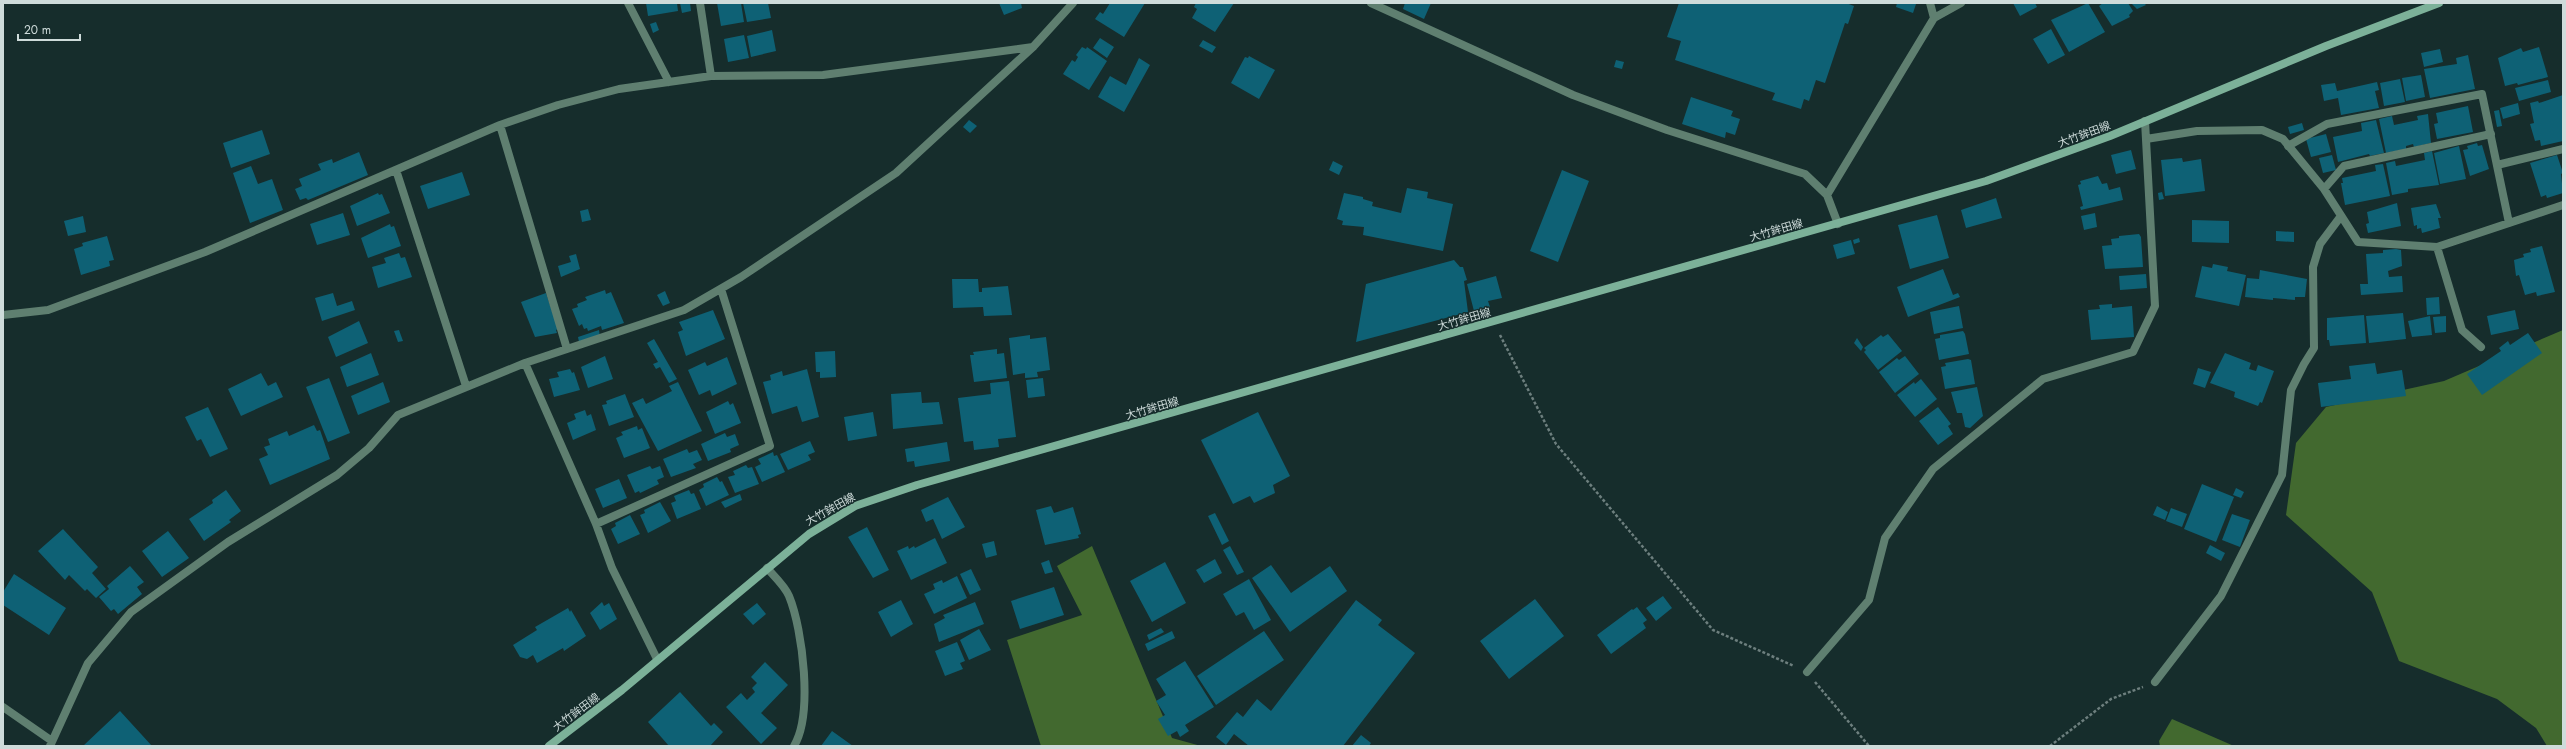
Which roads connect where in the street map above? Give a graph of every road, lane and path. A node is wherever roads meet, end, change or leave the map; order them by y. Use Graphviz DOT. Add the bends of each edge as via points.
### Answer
graph roads {
  1 [pos="628,3"];
  2 [pos="700,3"];
  3 [pos="1073,3"];
  4 [pos="1371,3"];
  5 [pos="1930,3"];
  6 [pos="1961,3"];
  7 [pos="2439,3"];
  8 [pos="1934,18"];
  9 [pos="1033,47"];
  10 [pos="711,76"];
  11 [pos="670,82"];
  12 [pos="2145,121"];
  13 [pos="500,125"];
  14 [pos="2491,134"];
  15 [pos="2146,139"];
  16 [pos="2288,146"];
  17 [pos="2563,149"];
  18 [pos="2497,165"];
  19 [pos="396,170"];
  20 [pos="2324,189"];
  21 [pos="1827,195"];
  22 [pos="2563,205"];
  23 [pos="2341,216"];
  24 [pos="2509,223"];
  25 [pos="1838,224"];
  26 [pos="2437,246"];
  27 [pos="721,289"];
  28 [pos="3,315"];
  29 [pos="1493,322"];
  30 [pos="2481,347"];
  31 [pos="567,349"];
  32 [pos="525,363"];
  33 [pos="466,386"];
  34 [pos="596,524"];
  35 [pos="767,568"];
  36 [pos="658,659"];
  37 [pos="1807,672"];
  38 [pos="2155,682"];
  39 [pos="3,707"];
  40 [pos="51,744"];
  41 [pos="549,746"];
  42 [pos="794,746"];
  43 [pos="1869,746"];
  44 [pos="2050,746"];
  1 -- 11 [label="street"];
  2 -- 10 [label="street"];
  3 -- 9 [label="street"];
  4 -- 21 [label="street" via="1573,95 1668,130 1805,174"];
  5 -- 8 [label="street"];
  6 -- 8 [label="street"];
  7 -- 12 [label="main road, 大竹鉾田線" via="2326,46"];
  8 -- 21 [label="street"];
  9 -- 10 [label="street" via="823,75"];
  9 -- 27 [label="street" via="896,173"];
  10 -- 11 [label="street"];
  11 -- 13 [label="street" via="619,89 558,105"];
  12 -- 15 [label="street"];
  12 -- 25 [label="main road, 大竹鉾田線" via="1986,181"];
  13 -- 19 [label="street"];
  13 -- 31 [label="street"];
  14 -- 16 [label="street" via="2482,94 2327,124"];
  14 -- 18 [label="street"];
  14 -- 20 [label="street" via="2344,166"];
  15 -- 16 [label="street" via="2197,131 2262,130 2283,139"];
  15 -- 37 [label="street" via="2156,306 2133,352 2042,379 1933,469 1885,538 1869,600"];
  16 -- 20 [label="street"];
  17 -- 18 [label="street"];
  18 -- 24 [label="street"];
  19 -- 28 [label="street" via="197,255 48,310"];
  19 -- 33 [label="street"];
  20 -- 23 [label="street"];
  21 -- 25 [label="street"];
  22 -- 24 [label="street"];
  23 -- 26 [label="street" via="2358,242"];
  23 -- 38 [label="street" via="2320,244 2313,267 2314,348 2292,390 2282,475 2221,596"];
  24 -- 26 [label="street"];
  25 -- 29 [label="main road, 大竹鉾田線"];
  26 -- 30 [label="street" via="2462,330"];
  27 -- 31 [label="street" via="684,310"];
  27 -- 34 [label="street" via="770,446"];
  29 -- 35 [label="main road, 大竹鉾田線" via="917,485 855,506 808,534"];
  29 -- 37 [label="path" via="1556,444 1713,630"];
  31 -- 32 [label="street"];
  32 -- 33 [label="street"];
  32 -- 34 [label="street"];
  33 -- 40 [label="street" via="398,415 369,448 337,475 228,542 131,612 88,663"];
  34 -- 36 [label="street" via="612,568"];
  35 -- 36 [label="main road, 大竹鉾田線"];
  35 -- 42 [label="street" via="789,596 800,639 806,694 799,737"];
  36 -- 41 [label="main road, 大竹鉾田線"];
  37 -- 43 [label="path"];
  38 -- 44 [label="path" via="2111,699"];
  39 -- 40 [label="street"];
}
